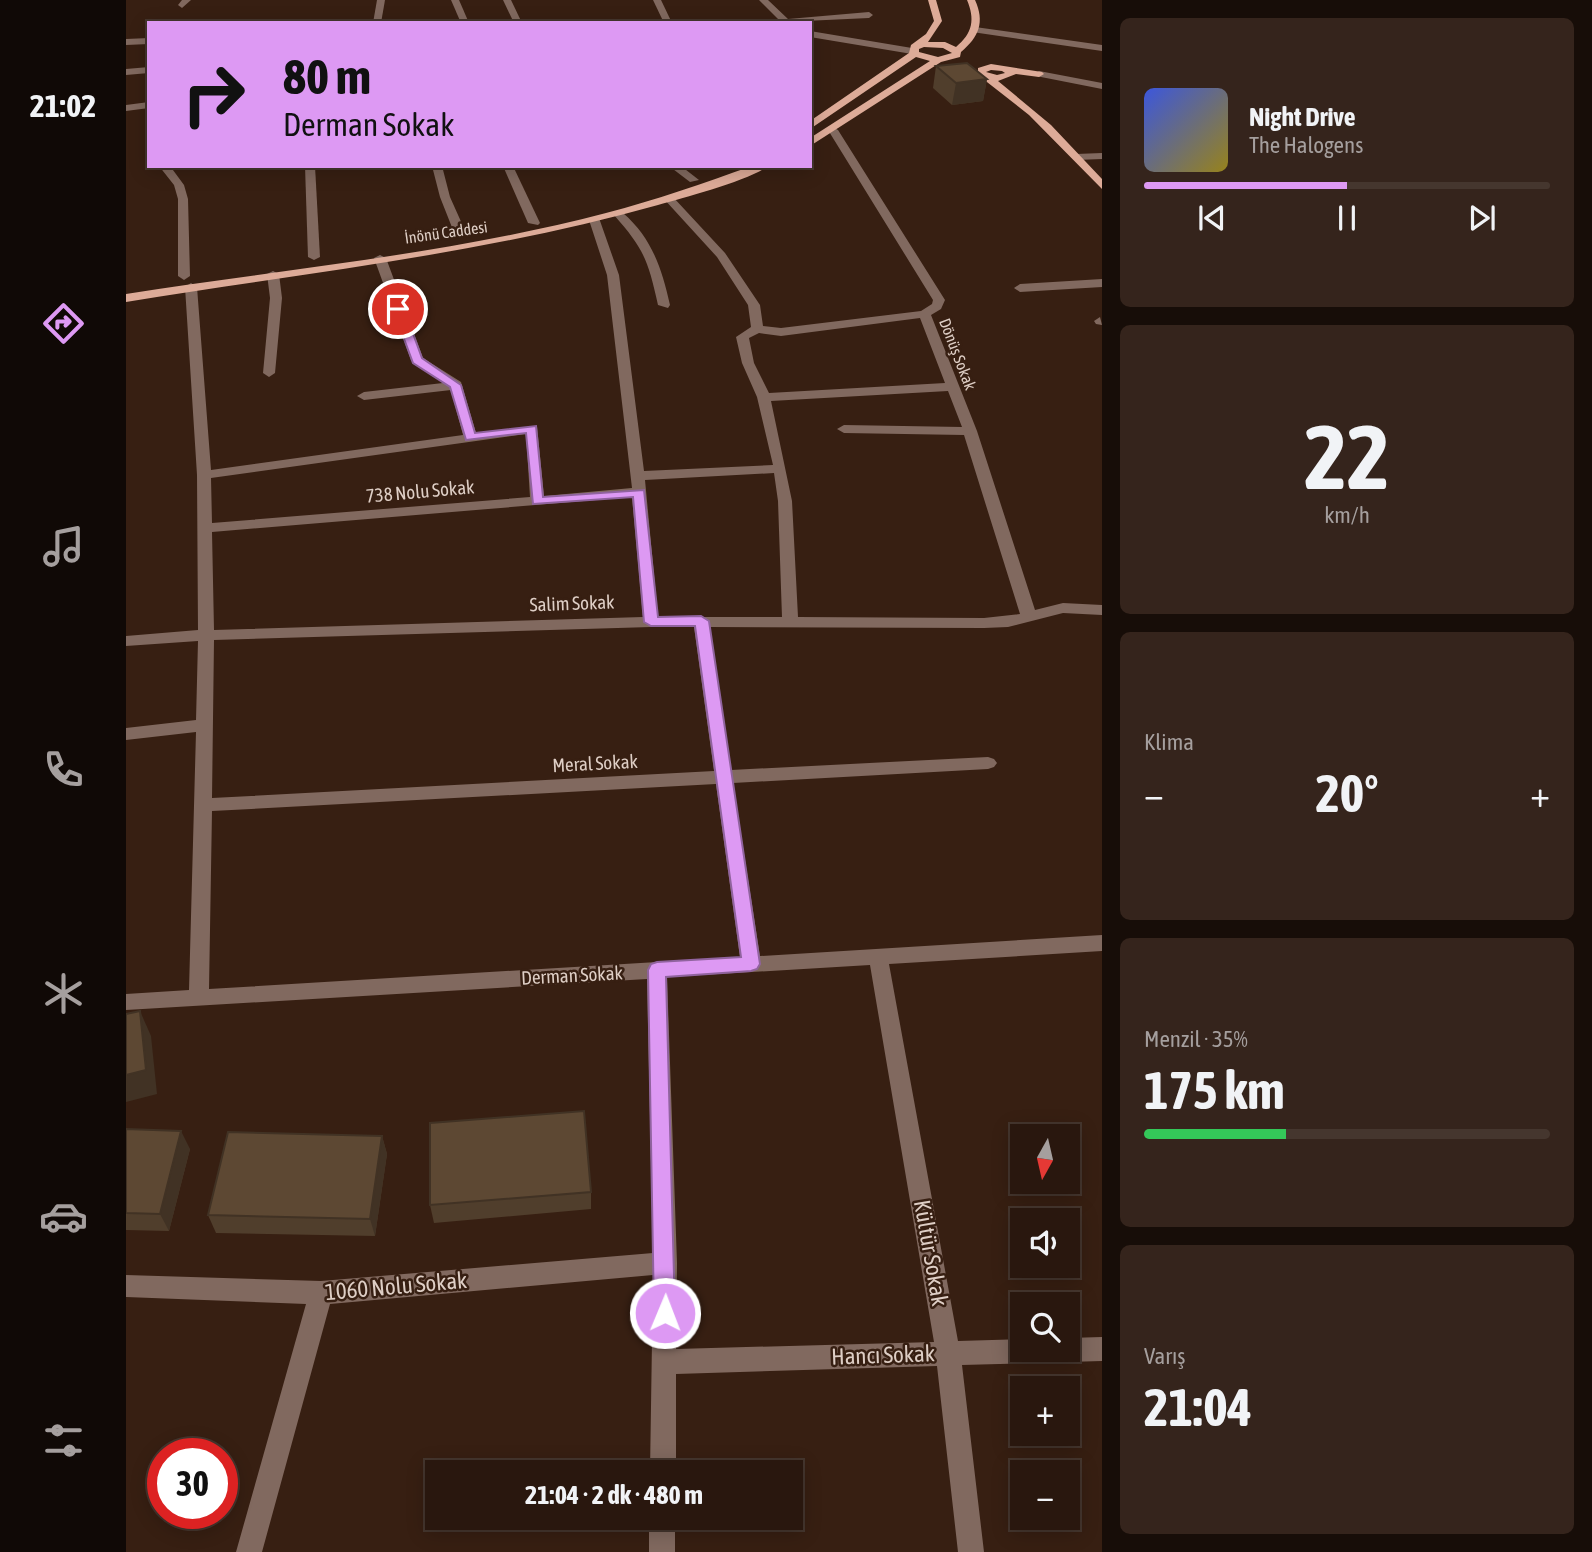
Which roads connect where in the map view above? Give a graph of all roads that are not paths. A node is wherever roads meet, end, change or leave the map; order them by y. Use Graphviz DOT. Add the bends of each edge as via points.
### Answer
graph roads {
  1 [pos="380,0"];
  2 [pos="455,0"];
  3 [pos="507,0"];
  4 [pos="657,0"];
  5 [pos="762,0"];
  6 [pos="932,0"];
  7 [pos="971,0"];
  8 [pos="869,15"];
  9 [pos="377,21"];
  10 [pos="464,21"];
  11 [pos="517,21"];
  12 [pos="667,21"];
  13 [pos="785,21"];
  14 [pos="812,34"];
  15 [pos="973,35"];
  16 [pos="147,41"];
  17 [pos="126,42"];
  18 [pos="1102,48"];
  19 [pos="914,50"];
  20 [pos="941,60"];
  21 [pos="970,62"];
  22 [pos="147,70"];
  23 [pos="126,72"];
  24 [pos="1008,74"];
  25 [pos="1040,75"];
  26 [pos="1102,86"];
  27 [pos="1006,89"];
  28 [pos="147,105"];
  29 [pos="126,108"];
  30 [pos="812,125"];
  31 [pos="833,130"];
  32 [pos="812,142"];
  33 [pos="1102,156"];
  34 [pos="1076,157"];
  35 [pos="166,168"];
  36 [pos="310,168"];
  37 [pos="438,168"];
  38 [pos="509,168"];
  39 [pos="677,168"];
  40 [pos="727,168"];
  41 [pos="757,168"];
  42 [pos="694,180"];
  43 [pos="1102,186"];
  44 [pos="669,199"];
  45 [pos="619,215"];
  46 [pos="595,220"];
  47 [pos="534,223"];
  48 [pos="461,235"];
  49 [pos="368,249"];
  50 [pos="327,255"];
  51 [pos="314,257"];
  52 [pos="380,258"];
  53 [pos="273,274"];
  54 [pos="188,282"];
  55 [pos="1102,283"];
  56 [pos="126,287"];
  57 [pos="1020,288"];
  58 [pos="126,298"];
  59 [pos="664,305"];
  60 [pos="924,314"];
  61 [pos="757,329"];
  62 [pos="269,373"];
  63 [pos="456,385"];
  64 [pos="952,387"];
  65 [pos="364,396"];
  66 [pos="764,397"];
  67 [pos="845,429"];
  68 [pos="970,431"];
  69 [pos="470,437"];
  70 [pos="780,469"];
  71 [pos="204,475"];
  72 [pos="638,476"];
  73 [pos="639,492"];
  74 [pos="537,501"];
  75 [pos="205,528"];
  76 [pos="1102,610"];
  77 [pos="1029,616"];
  78 [pos="701,621"];
  79 [pos="651,622"];
  80 [pos="790,622"];
  81 [pos="206,635"];
  82 [pos="126,641"];
  83 [pos="205,725"];
  84 [pos="126,734"];
  85 [pos="988,763"];
  86 [pos="724,777"];
  87 [pos="203,805"];
  88 [pos="1102,943"];
  89 [pos="878,956"];
  90 [pos="751,964"];
  91 [pos="657,970"];
  92 [pos="199,997"];
  93 [pos="126,1002"];
  94 [pos="665,1263"];
  95 [pos="126,1286"];
  96 [pos="321,1293"];
  97 [pos="1102,1349"];
  98 [pos="948,1353"];
  99 [pos="664,1362"];
  100 [pos="663,1460"];
  101 [pos="662,1530"];
  102 [pos="249,1552"];
  103 [pos="662,1552"];
  104 [pos="971,1552"];
  1 -- 9 [label="street"];
  2 -- 10 [label="street"];
  3 -- 11 [label="street"];
  4 -- 12 [label="street"];
  5 -- 13 [label="street"];
  6 -- 19 [label="main road" via="938,21"];
  7 -- 15 [label="main road" via="977,11"];
  8 -- 13 [label="street"];
  14 -- 19 [label="street"];
  15 -- 18 [label="street"];
  15 -- 21 [label="main road"];
  15 -- 21 [label="main road"];
  16 -- 17 [label="street"];
  19 -- 20 [label="main road"];
  19 -- 21 [label="main road" via="938,44"];
  19 -- 30 [label="main road"];
  20 -- 21 [label="main road"];
  20 -- 31 [label="main road"];
  21 -- 24 [label="main road"];
  21 -- 24 [label="main road"];
  21 -- 27 [label="main road"];
  22 -- 23 [label="street"];
  24 -- 25 [label="main road"];
  24 -- 27 [label="main road"];
  25 -- 26 [label="street"];
  27 -- 34 [label="main road"];
  28 -- 29 [label="street"];
  31 -- 32 [label="main road"];
  31 -- 60 [label="street, Dönüş Sokak" via="937,296 939,304"];
  33 -- 34 [label="street"];
  34 -- 43 [label="main road"];
  35 -- 54 [label="street" via="183,199"];
  36 -- 51 [label="street"];
  37 -- 48 [label="street"];
  38 -- 47 [label="street"];
  39 -- 42 [label="street"];
  40 -- 42 [label="main road, İnönü Caddesi"];
  41 -- 44 [label="main road, İnönü Caddesi"];
  42 -- 47 [label="main road, İnönü Caddesi"];
  44 -- 45 [label="main road, İnönü Caddesi"];
  44 -- 61 [label="street" via="721,255 754,305"];
  45 -- 46 [label="main road, İnönü Caddesi"];
  45 -- 59 [label="street" via="645,242"];
  46 -- 52 [label="main road, İnönü Caddesi" via="512,239"];
  46 -- 72 [label="street" via="613,275"];
  47 -- 48 [label="main road, İnönü Caddesi"];
  48 -- 49 [label="main road, İnönü Caddesi"];
  50 -- 51 [label="main road, İnönü Caddesi"];
  51 -- 54 [label="main road, İnönü Caddesi"];
  52 -- 53 [label="main road, İnönü Caddesi"];
  52 -- 63 [label="street" via="417,360"];
  53 -- 54 [label="main road, İnönü Caddesi"];
  53 -- 62 [label="street" via="276,298"];
  54 -- 56 [label="main road, İnönü Caddesi"];
  54 -- 58 [label="main road, İnönü Caddesi"];
  54 -- 71 [label="street"];
  55 -- 57 [label="street"];
  60 -- 61 [label="street" via="781,332"];
  60 -- 64 [label="street, Dönüş Sokak"];
  61 -- 66 [label="street" via="742,337 743,348"];
  63 -- 65 [label="street"];
  63 -- 69 [label="street"];
  64 -- 66 [label="street"];
  64 -- 68 [label="street, Dönüş Sokak"];
  66 -- 70 [label="street"];
  67 -- 68 [label="street"];
  68 -- 77 [label="street, Dönüş Sokak"];
  69 -- 71 [label="street"];
  69 -- 74 [label="street" via="532,429"];
  70 -- 72 [label="street"];
  70 -- 80 [label="street"];
  71 -- 75 [label="street"];
  72 -- 73 [label="street"];
  73 -- 74 [label="street, 738 Nolu Sokak"];
  73 -- 79 [label="street"];
  74 -- 75 [label="street, 738 Nolu Sokak"];
  75 -- 81 [label="street"];
  76 -- 77 [label="street, Salim Sokak" via="1063,608"];
  77 -- 80 [label="street, Salim Sokak" via="984,623"];
  78 -- 79 [label="street, Salim Sokak"];
  78 -- 80 [label="street, Salim Sokak"];
  78 -- 86 [label="street"];
  79 -- 81 [label="street, Salim Sokak"];
  81 -- 82 [label="street, Salim Sokak"];
  81 -- 83 [label="street"];
  83 -- 84 [label="street"];
  83 -- 87 [label="street"];
  85 -- 86 [label="street, Meral Sokak"];
  86 -- 87 [label="street, Meral Sokak"];
  86 -- 90 [label="street"];
  87 -- 92 [label="street"];
  88 -- 89 [label="street, Derman Sokak"];
  89 -- 90 [label="street, Derman Sokak"];
  89 -- 98 [label="street, Kültür Sokak"];
  90 -- 91 [label="street, Derman Sokak"];
  91 -- 92 [label="street, Derman Sokak"];
  91 -- 94 [label="street"];
  92 -- 93 [label="street, Derman Sokak"];
  94 -- 96 [label="street, 1060 Nolu Sokak"];
  94 -- 99 [label="street"];
  95 -- 96 [label="street, 1060 Nolu Sokak"];
  96 -- 102 [label="street"];
  97 -- 98 [label="street, Hancı Sokak"];
  98 -- 99 [label="street, Hancı Sokak"];
  98 -- 104 [label="street, Kültür Sokak"];
  99 -- 100 [label="street"];
  101 -- 103 [label="street"];
}
